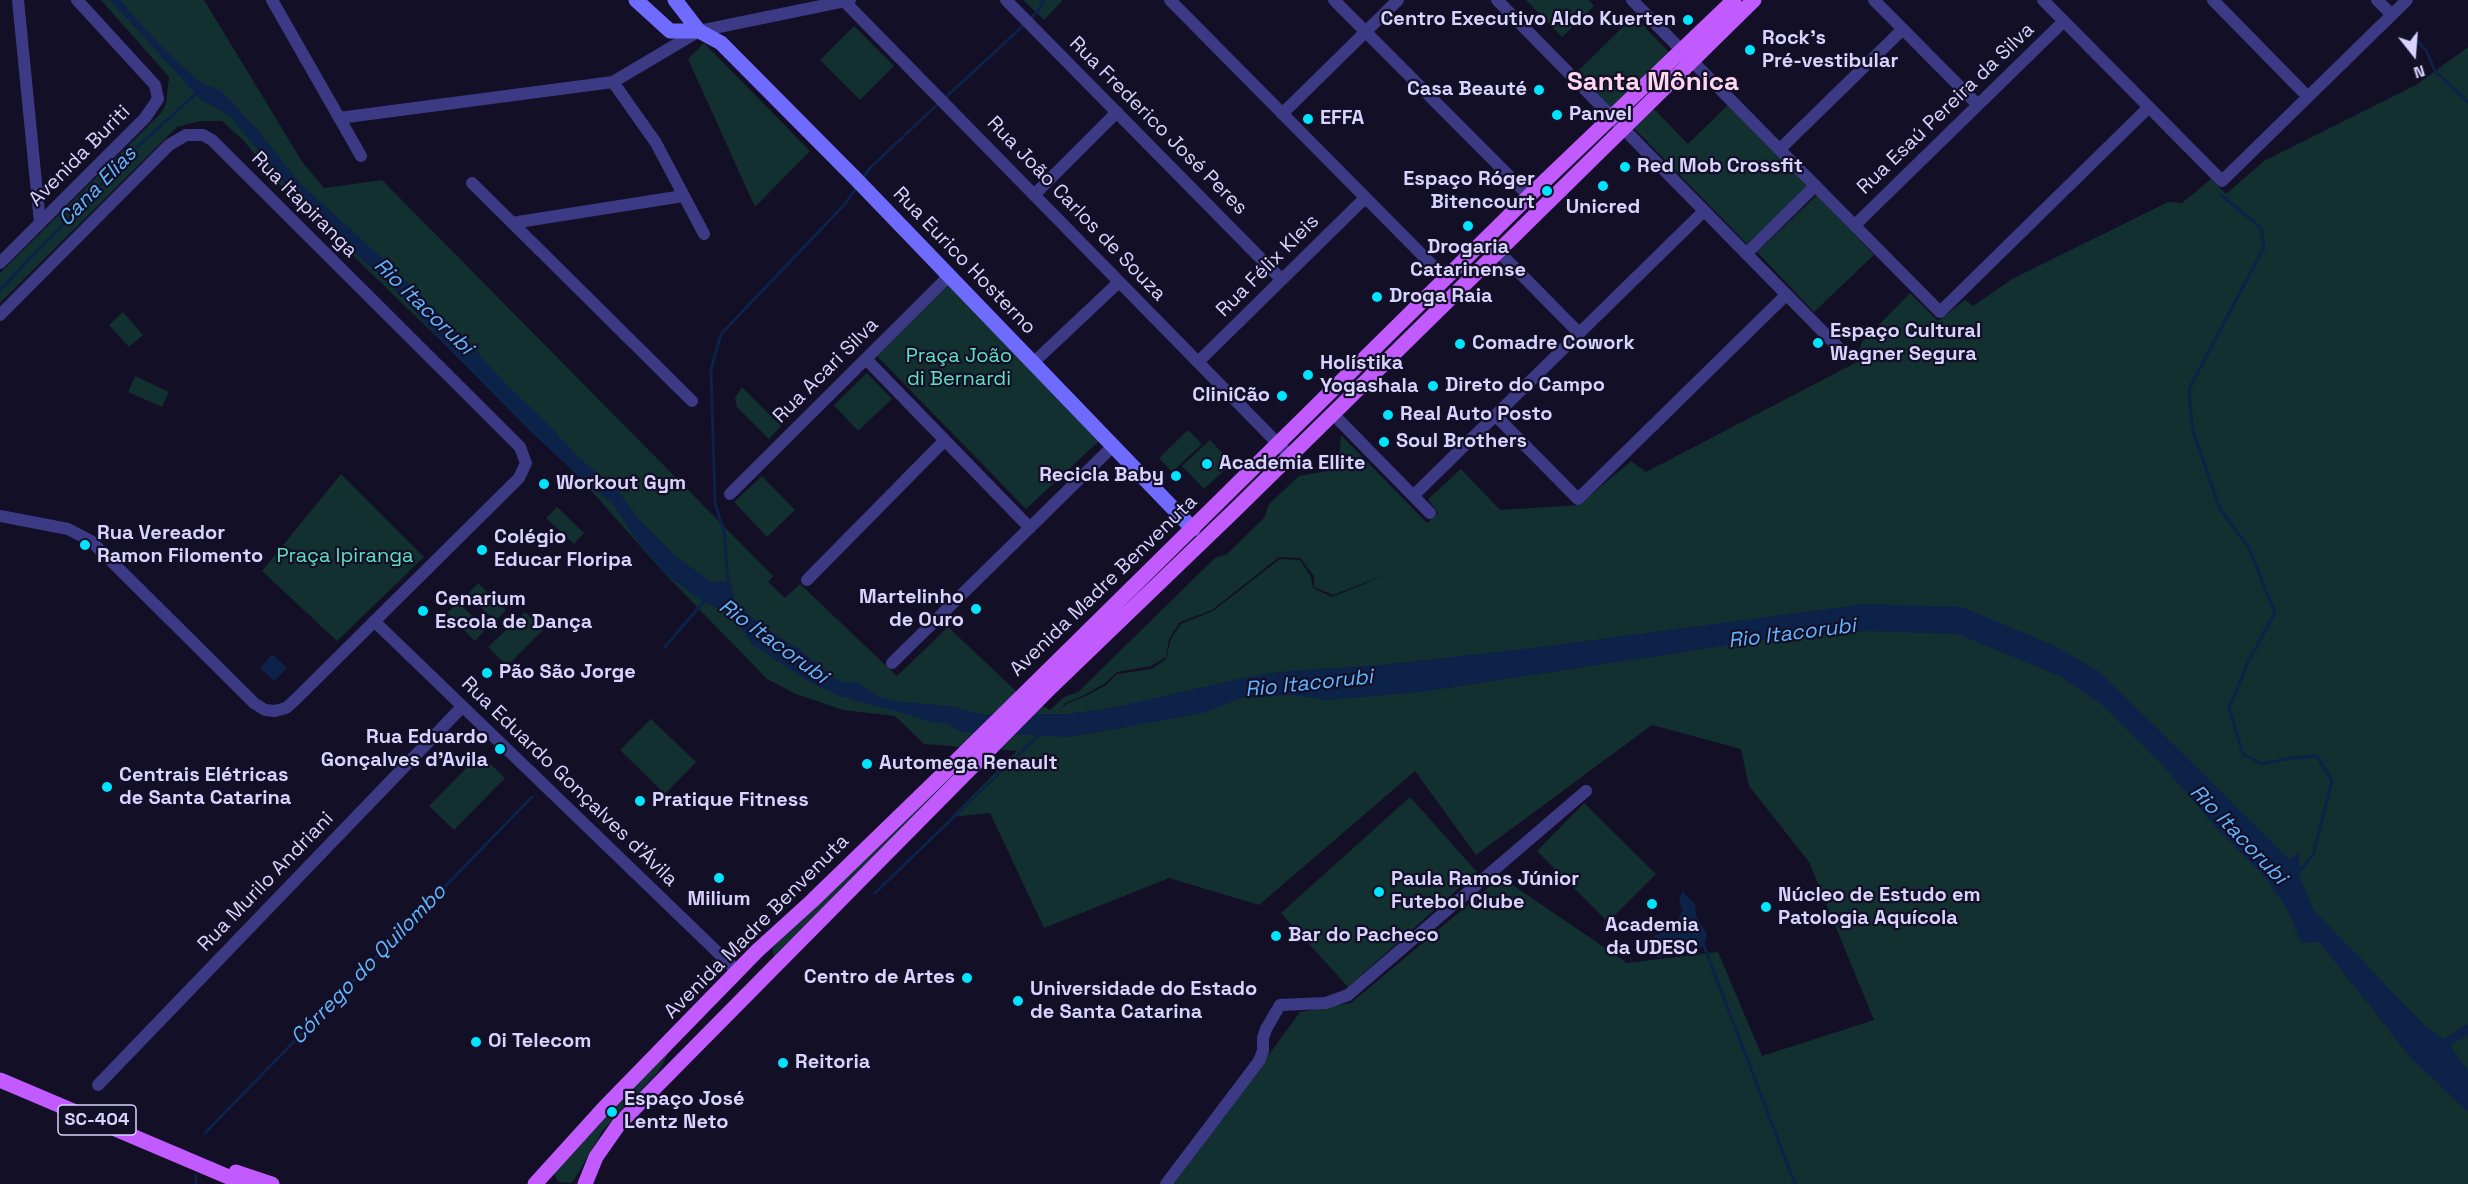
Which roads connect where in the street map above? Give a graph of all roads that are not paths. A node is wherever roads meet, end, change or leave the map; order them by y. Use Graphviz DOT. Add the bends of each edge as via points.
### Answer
graph roads {
  1 [pos="18,0"];
  2 [pos="77,0"];
  3 [pos="273,0"];
  4 [pos="636,0"];
  5 [pos="675,0"];
  6 [pos="846,0"];
  7 [pos="1006,0"];
  8 [pos="1170,0"];
  9 [pos="1334,0"];
  10 [pos="1398,0"];
  11 [pos="1497,0"];
  12 [pos="1632,0"];
  13 [pos="1734,0"];
  14 [pos="1754,0"];
  15 [pos="1875,0"];
  16 [pos="2043,0"];
  17 [pos="2213,0"];
  18 [pos="2377,0"];
  19 [pos="2407,0"];
  20 [pos="2392,15"];
  21 [pos="2064,21"];
  22 [pos="1903,29"];
  23 [pos="699,31"];
  24 [pos="1366,32"];
  25 [pos="1688,56"];
  26 [pos="613,82"];
  27 [pos="2308,97"];
  28 [pos="1978,105"];
  29 [pos="2149,107"];
  30 [pos="1117,112"];
  31 [pos="1282,114"];
  32 [pos="339,118"];
  33 [pos="1612,118"];
  34 [pos="1623,129"];
  35 [pos="1780,149"];
  36 [pos="361,156"];
  37 [pos="472,183"];
  38 [pos="1815,186"];
  39 [pos="1034,195"];
  40 [pos="683,196"];
  41 [pos="1529,196"];
  42 [pos="1365,198"];
  43 [pos="1704,211"];
  44 [pos="40,223"];
  45 [pos="512,223"];
  46 [pos="1855,225"];
  47 [pos="704,234"];
  48 [pos="1499,252"];
  49 [pos="1746,254"];
  50 [pos="0,263"];
  51 [pos="950,276"];
  52 [pos="1446,279"];
  53 [pos="1282,280"];
  54 [pos="1119,282"];
  55 [pos="1786,295"];
  56 [pos="0,315"];
  57 [pos="1579,333"];
  58 [pos="1837,346"];
  59 [pos="866,359"];
  60 [pos="1198,362"];
  61 [pos="1033,363"];
  62 [pos="692,401"];
  63 [pos="1333,414"];
  64 [pos="1496,415"];
  65 [pos="945,440"];
  66 [pos="1278,445"];
  67 [pos="1113,446"];
  68 [pos="1290,456"];
  69 [pos="730,494"];
  70 [pos="1413,496"];
  71 [pos="1430,513"];
  72 [pos="0,516"];
  73 [pos="1030,528"];
  74 [pos="1193,529"];
  75 [pos="1203,541"];
  76 [pos="807,580"];
  77 [pos="374,621"];
  78 [pos="892,663"];
  79 [pos="462,707"];
  80 [pos="1586,791"];
  81 [pos="767,941"];
  82 [pos="777,965"];
  83 [pos="737,972"];
  84 [pos="731,1011"];
  85 [pos="0,1080"];
  86 [pos="98,1085"];
  87 [pos="168,1149"];
  88 [pos="550,1169"];
  89 [pos="245,1184"];
  90 [pos="272,1184"];
  91 [pos="535,1184"];
  92 [pos="555,1184"];
  93 [pos="585,1184"];
  94 [pos="1166,1184"];
  1 -- 44 [label="street"];
  2 -- 44 [label="street, Avenida Buriti" via="155,85 158,99 146,118"];
  3 -- 32 [label="street"];
  4 -- 23 [label="street" via="670,31"];
  5 -- 23 [label="street"];
  6 -- 23 [label="street"];
  6 -- 39 [label="street, Rua João Carlos de Souza"];
  7 -- 30 [label="street, Rua Frederico José Peres"];
  8 -- 31 [label="street"];
  9 -- 24 [label="street"];
  10 -- 24 [label="street"];
  11 -- 33 [label="street"];
  12 -- 25 [label="street"];
  13 -- 25 [label="main road, Avenida Madre Benvenuta"];
  14 -- 25 [label="main road, Avenida Madre Benvenuta"];
  15 -- 22 [label="street"];
  16 -- 21 [label="street"];
  17 -- 27 [label="street"];
  18 -- 20 [label="street"];
  19 -- 20 [label="street"];
  20 -- 27 [label="street"];
  21 -- 28 [label="street, Rua Esaú Pereira da Silva"];
  21 -- 29 [label="street"];
  22 -- 28 [label="street"];
  22 -- 35 [label="street"];
  23 -- 26 [label="street"];
  23 -- 51 [label="street, Rua Eurico Hosterno" via="720,43"];
  24 -- 31 [label="street"];
  24 -- 41 [label="street"];
  25 -- 33 [label="main road, Avenida Madre Benvenuta"];
  25 -- 34 [label="main road, Avenida Madre Benvenuta"];
  25 -- 35 [label="street"];
  26 -- 32 [label="street"];
  26 -- 40 [label="street" via="656,143"];
  27 -- 29 [label="street" via="2222,181"];
  28 -- 46 [label="street, Rua Esaú Pereira da Silva"];
  29 -- 46 [label="street" via="1940,312"];
  30 -- 39 [label="street"];
  30 -- 53 [label="street, Rua Frederico José Peres"];
  31 -- 42 [label="street"];
  32 -- 36 [label="street"];
  33 -- 34 [label="street"];
  33 -- 41 [label="main road, Avenida Madre Benvenuta"];
  34 -- 43 [label="street"];
  34 -- 48 [label="main road, Avenida Madre Benvenuta"];
  35 -- 38 [label="street"];
  37 -- 45 [label="street"];
  38 -- 46 [label="street"];
  38 -- 49 [label="street"];
  39 -- 54 [label="street, Rua João Carlos de Souza"];
  40 -- 45 [label="street"];
  40 -- 47 [label="street"];
  41 -- 52 [label="main road, Avenida Madre Benvenuta"];
  42 -- 52 [label="street"];
  42 -- 53 [label="street, Rua Félix Kleis"];
  43 -- 49 [label="street"];
  43 -- 57 [label="street"];
  44 -- 50 [label="street, Avenida Buriti"];
  45 -- 62 [label="street"];
  48 -- 57 [label="street"];
  48 -- 63 [label="main road, Avenida Madre Benvenuta"];
  49 -- 55 [label="street"];
  51 -- 59 [label="street, Rua Acari Silva"];
  51 -- 61 [label="street, Rua Eurico Hosterno"];
  52 -- 66 [label="main road, Avenida Madre Benvenuta"];
  53 -- 60 [label="street, Rua Félix Kleis"];
  54 -- 60 [label="street, Rua João Carlos de Souza"];
  54 -- 61 [label="street"];
  55 -- 58 [label="street"];
  55 -- 64 [label="street" via="1578,498"];
  56 -- 77 [label="street, Rua Itapiranga" via="177,139 195,134 212,140 524,455 524,470 519,478"];
  57 -- 64 [label="street"];
  59 -- 65 [label="street"];
  59 -- 69 [label="street, Rua Acari Silva"];
  60 -- 66 [label="street, Rua João Carlos de Souza"];
  61 -- 67 [label="street, Rua Eurico Hosterno"];
  63 -- 68 [label="main road, Avenida Madre Benvenuta"];
  63 -- 70 [label="street"];
  64 -- 70 [label="street"];
  65 -- 73 [label="street"];
  65 -- 76 [label="street"];
  66 -- 68 [label="street, Rua João Carlos de Souza"];
  66 -- 74 [label="main road, Avenida Madre Benvenuta"];
  67 -- 73 [label="street"];
  67 -- 74 [label="street, Rua Eurico Hosterno"];
  68 -- 75 [label="main road, Avenida Madre Benvenuta"];
  70 -- 71 [label="street"];
  72 -- 77 [label="street" via="68,529 91,541 265,710 286,708"];
  73 -- 78 [label="street"];
  74 -- 75 [label="main road"];
  74 -- 81 [label="main road, Avenida Madre Benvenuta" via="812,902"];
  75 -- 82 [label="main road, Avenida Madre Benvenuta" via="1051,687"];
  77 -- 79 [label="street, Rua Eduardo Gonçalves d'Ávila"];
  79 -- 83 [label="street, Rua Eduardo Gonçalves d'Ávila"];
  79 -- 86 [label="street, Rua Murilo Andriani"];
  80 -- 94 [label="street" via="1348,995 1326,1003 1280,1005 1266,1029 1259,1061"];
  81 -- 82 [label="main road"];
  81 -- 83 [label="main road, Avenida Madre Benvenuta"];
  82 -- 84 [label="main road, Avenida Madre Benvenuta"];
  83 -- 84 [label="main road" via="739,980"];
  83 -- 88 [label="main road, Avenida Madre Benvenuta"];
  84 -- 93 [label="main road, Avenida Madre Benvenuta" via="619,1124 596,1157"];
  85 -- 87 [label="main road, SC-404"];
  87 -- 89 [label="main road, SC-404"];
  87 -- 90 [label="main road, SC-404"];
  88 -- 91 [label="main road, Avenida Madre Benvenuta"];
  88 -- 92 [label="main road"];
}
